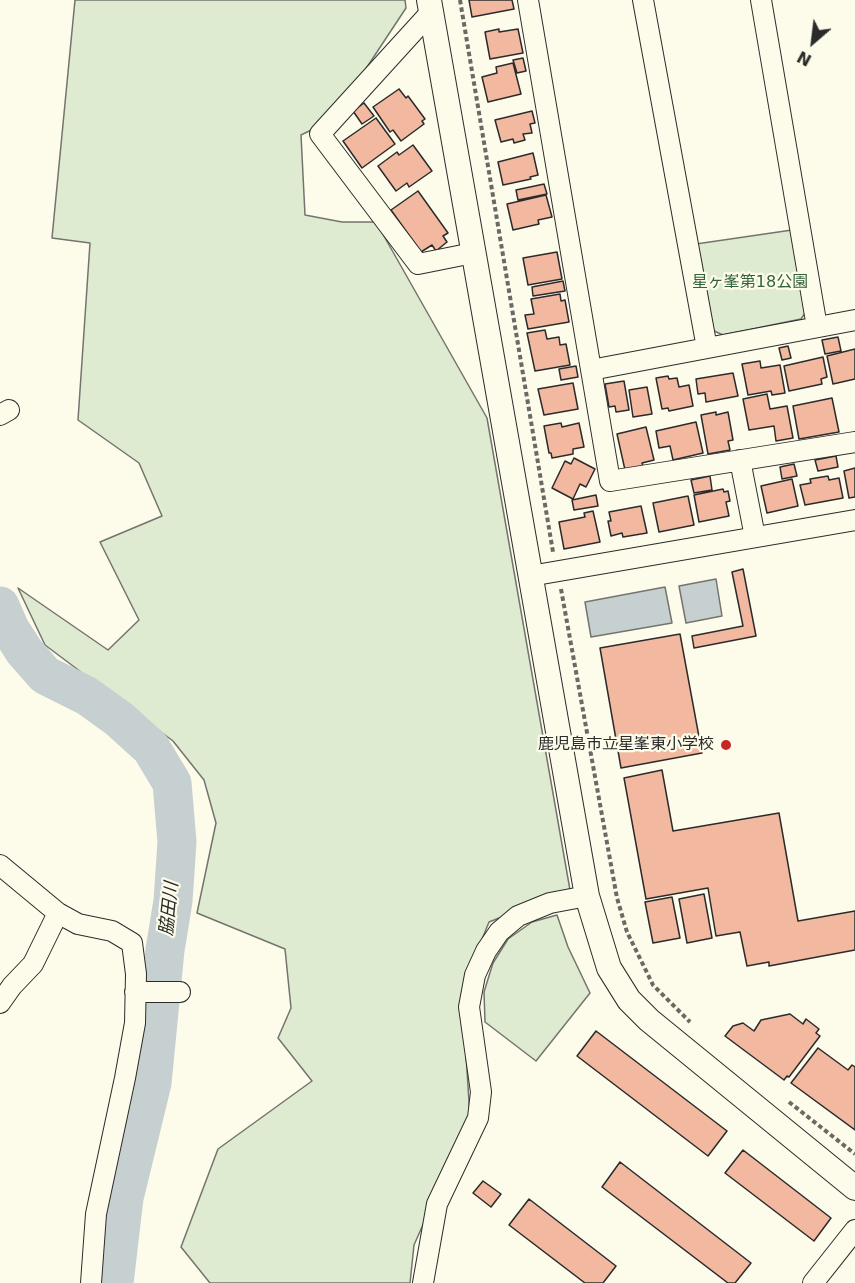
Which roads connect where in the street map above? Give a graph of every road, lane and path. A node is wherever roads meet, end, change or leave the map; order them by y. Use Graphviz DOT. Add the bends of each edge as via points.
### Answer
graph roads {
  1 [pos="460,0"];
  2 [pos="528,0"];
  3 [pos="643,0"];
  4 [pos="761,0"];
  5 [pos="430,6"];
  6 [pos="473,253"];
  7 [pos="855,320"];
  8 [pos="817,327"];
  9 [pos="707,348"];
  10 [pos="591,370"];
  11 [pos="855,441"];
  12 [pos="740,460"];
  13 [pos="855,520"];
  14 [pos="755,537"];
  15 [pos="557,571"];
  16 [pos="530,576"];
  17 [pos="0,865"];
  18 [pos="586,896"];
  19 [pos="58,913"];
  20 [pos="135,992"];
  21 [pos="180,992"];
  22 [pos="0,1003"];
  23 [pos="694,1025"];
  24 [pos="783,1097"];
  25 [pos="855,1154"];
  26 [pos="855,1188"];
  27 [pos="855,1230"];
  28 [pos="91,1283"];
  29 [pos="423,1283"];
  30 [pos="813,1283"];
  1 -- 15 [label="path"];
  2 -- 10 [label="street"];
  3 -- 9 [label="street"];
  4 -- 8 [label="street"];
  5 -- 6 [label="street"];
  5 -- 6 [label="street" via="320,134 418,264"];
  6 -- 16 [label="street"];
  7 -- 8 [label="street"];
  8 -- 9 [label="street"];
  9 -- 10 [label="street"];
  10 -- 12 [label="street" via="610,481"];
  11 -- 12 [label="street"];
  12 -- 14 [label="street"];
  13 -- 14 [label="street"];
  14 -- 15 [label="street"];
  15 -- 16 [label="street"];
  15 -- 23 [label="path" via="617,898 627,932 653,986"];
  16 -- 18 [label="street"];
  17 -- 19 [label="street"];
  18 -- 26 [label="street" via="609,968 629,1000 690,1055"];
  18 -- 29 [label="street" via="550,903 518,916 499,932 475,975 469,1007 481,1092 478,1118 437,1204"];
  19 -- 20 [label="street" via="78,924 112,931 132,943"];
  19 -- 22 [label="street" via="33,964"];
  20 -- 21 [label="street"];
  20 -- 28 [label="street" via="135,1023 96,1214"];
  24 -- 25 [label="path"];
  27 -- 30 [label="street"];
}
